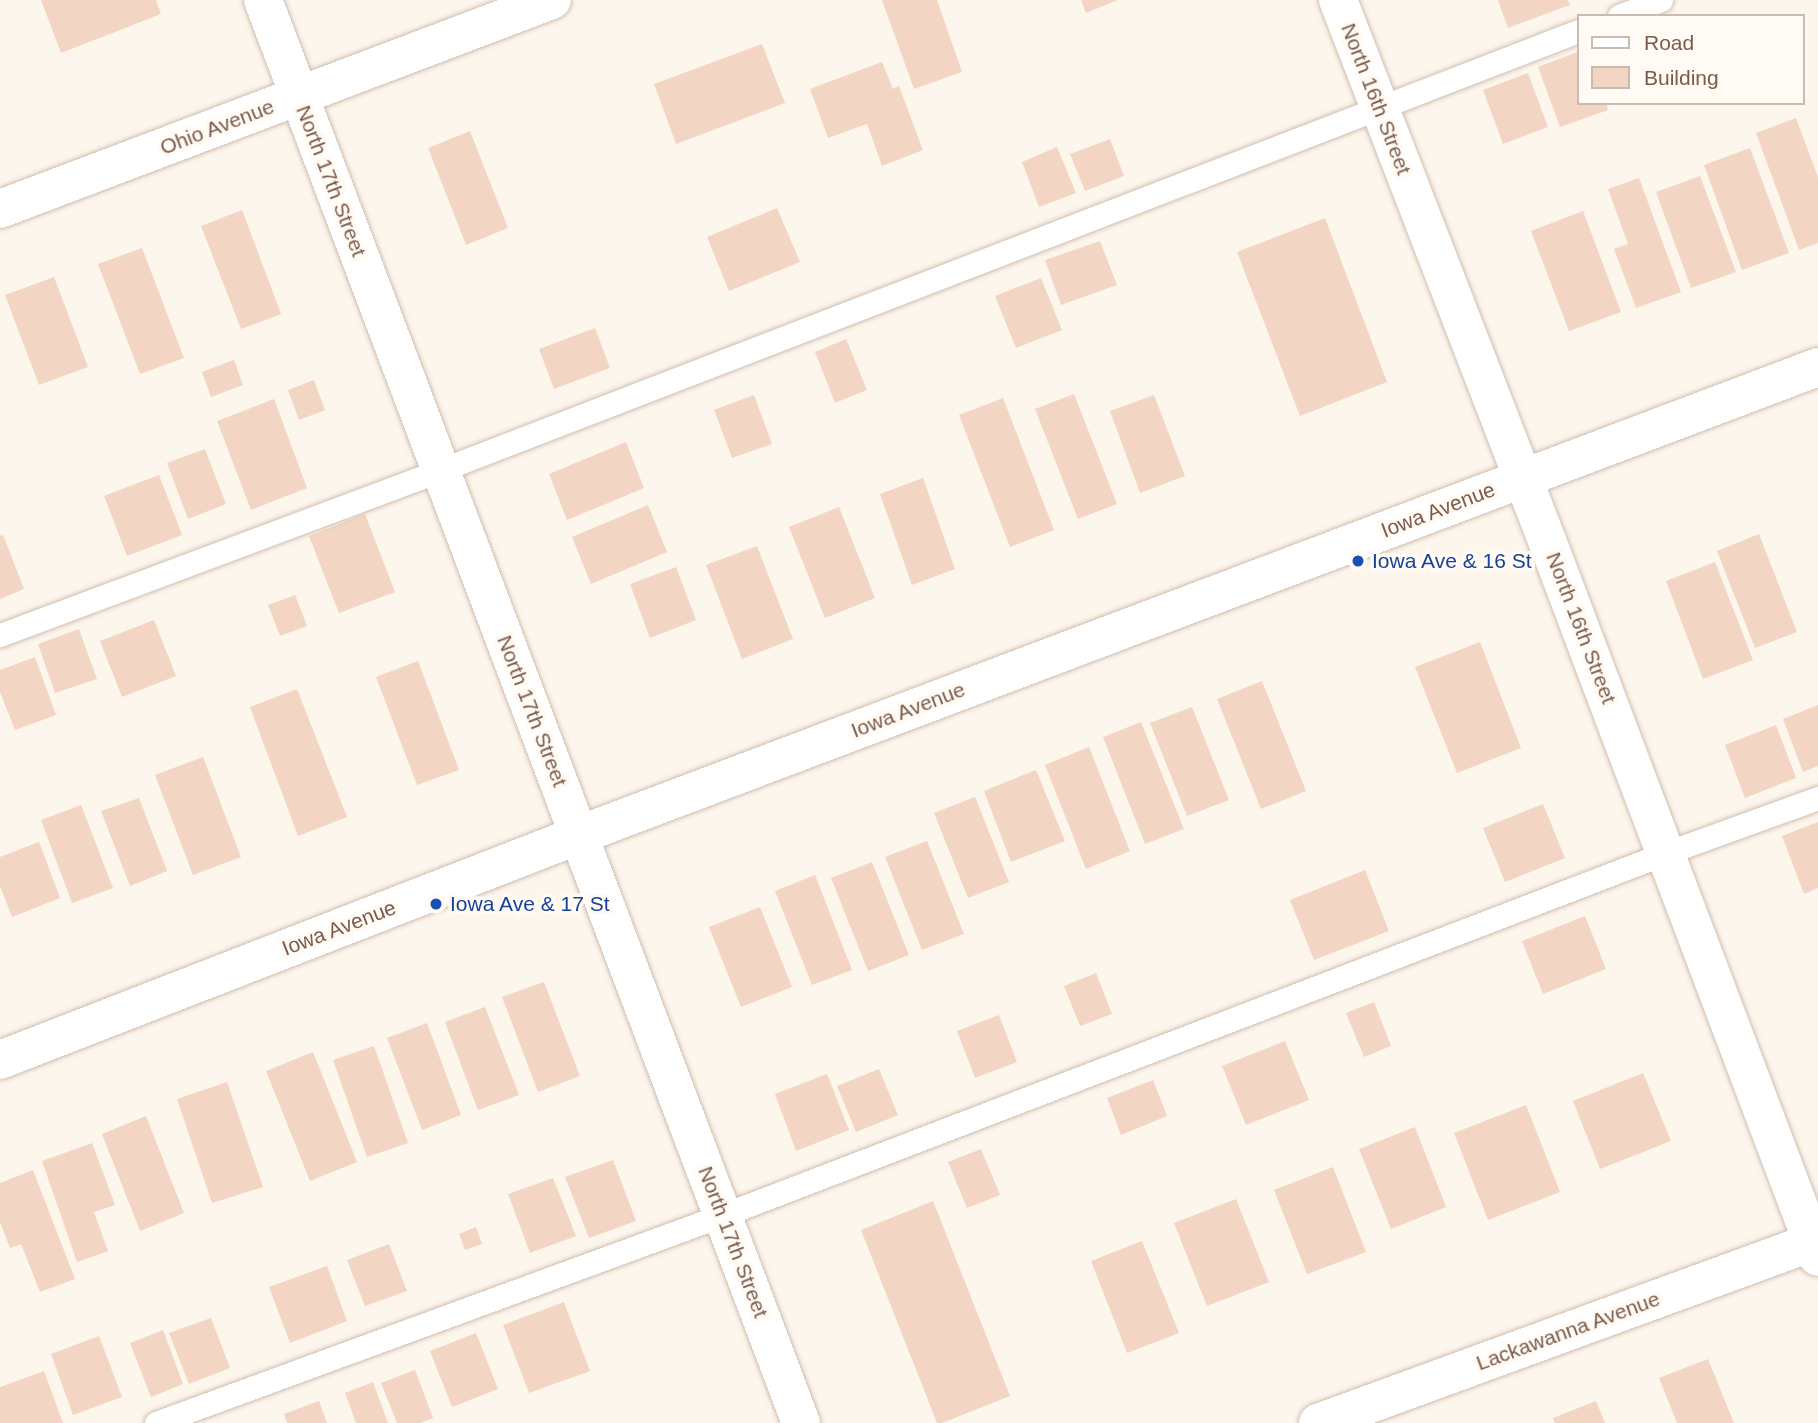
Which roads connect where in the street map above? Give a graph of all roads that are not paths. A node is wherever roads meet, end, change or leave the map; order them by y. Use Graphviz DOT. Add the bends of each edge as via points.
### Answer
graph roads {
  1 [pos="263,0"];
  2 [pos="552,0"];
  3 [pos="1339,0"];
  4 [pos="1661,0"];
  5 [pos="1624,14"];
  6 [pos="1576,32"];
  7 [pos="299,96"];
  8 [pos="1379,106"];
  9 [pos="0,209"];
  10 [pos="1818,367"];
  11 [pos="440,470"];
  12 [pos="1524,478"];
  13 [pos="0,635"];
  14 [pos="1818,798"];
  15 [pos="579,835"];
  16 [pos="1666,853"];
  17 [pos="0,1060"];
  18 [pos="723,1215"];
  19 [pos="1816,1246"];
  20 [pos="156,1423"];
  21 [pos="802,1423"];
  22 [pos="1318,1423"];
  1 -- 7 [label="street, North 17th Street"];
  2 -- 7 [label="street, Ohio Avenue"];
  3 -- 8 [label="street, North 16th Street"];
  4 -- 5 [label="lane"];
  6 -- 8 [label="lane"];
  7 -- 9 [label="street, Ohio Avenue"];
  7 -- 11 [label="street, North 17th Street"];
  8 -- 11 [label="lane"];
  8 -- 12 [label="street, North 16th Street"];
  10 -- 12 [label="street, Iowa Avenue"];
  11 -- 13 [label="lane"];
  11 -- 15 [label="street, North 17th Street"];
  12 -- 15 [label="street, Iowa Avenue"];
  12 -- 16 [label="street, North 16th Street"];
  14 -- 16 [label="lane"];
  15 -- 17 [label="street, Iowa Avenue"];
  15 -- 18 [label="street, North 17th Street"];
  16 -- 18 [label="lane"];
  16 -- 19 [label="street, North 16th Street"];
  18 -- 20 [label="lane"];
  18 -- 21 [label="street, North 17th Street"];
  19 -- 22 [label="street, Lackawanna Avenue"];
}
